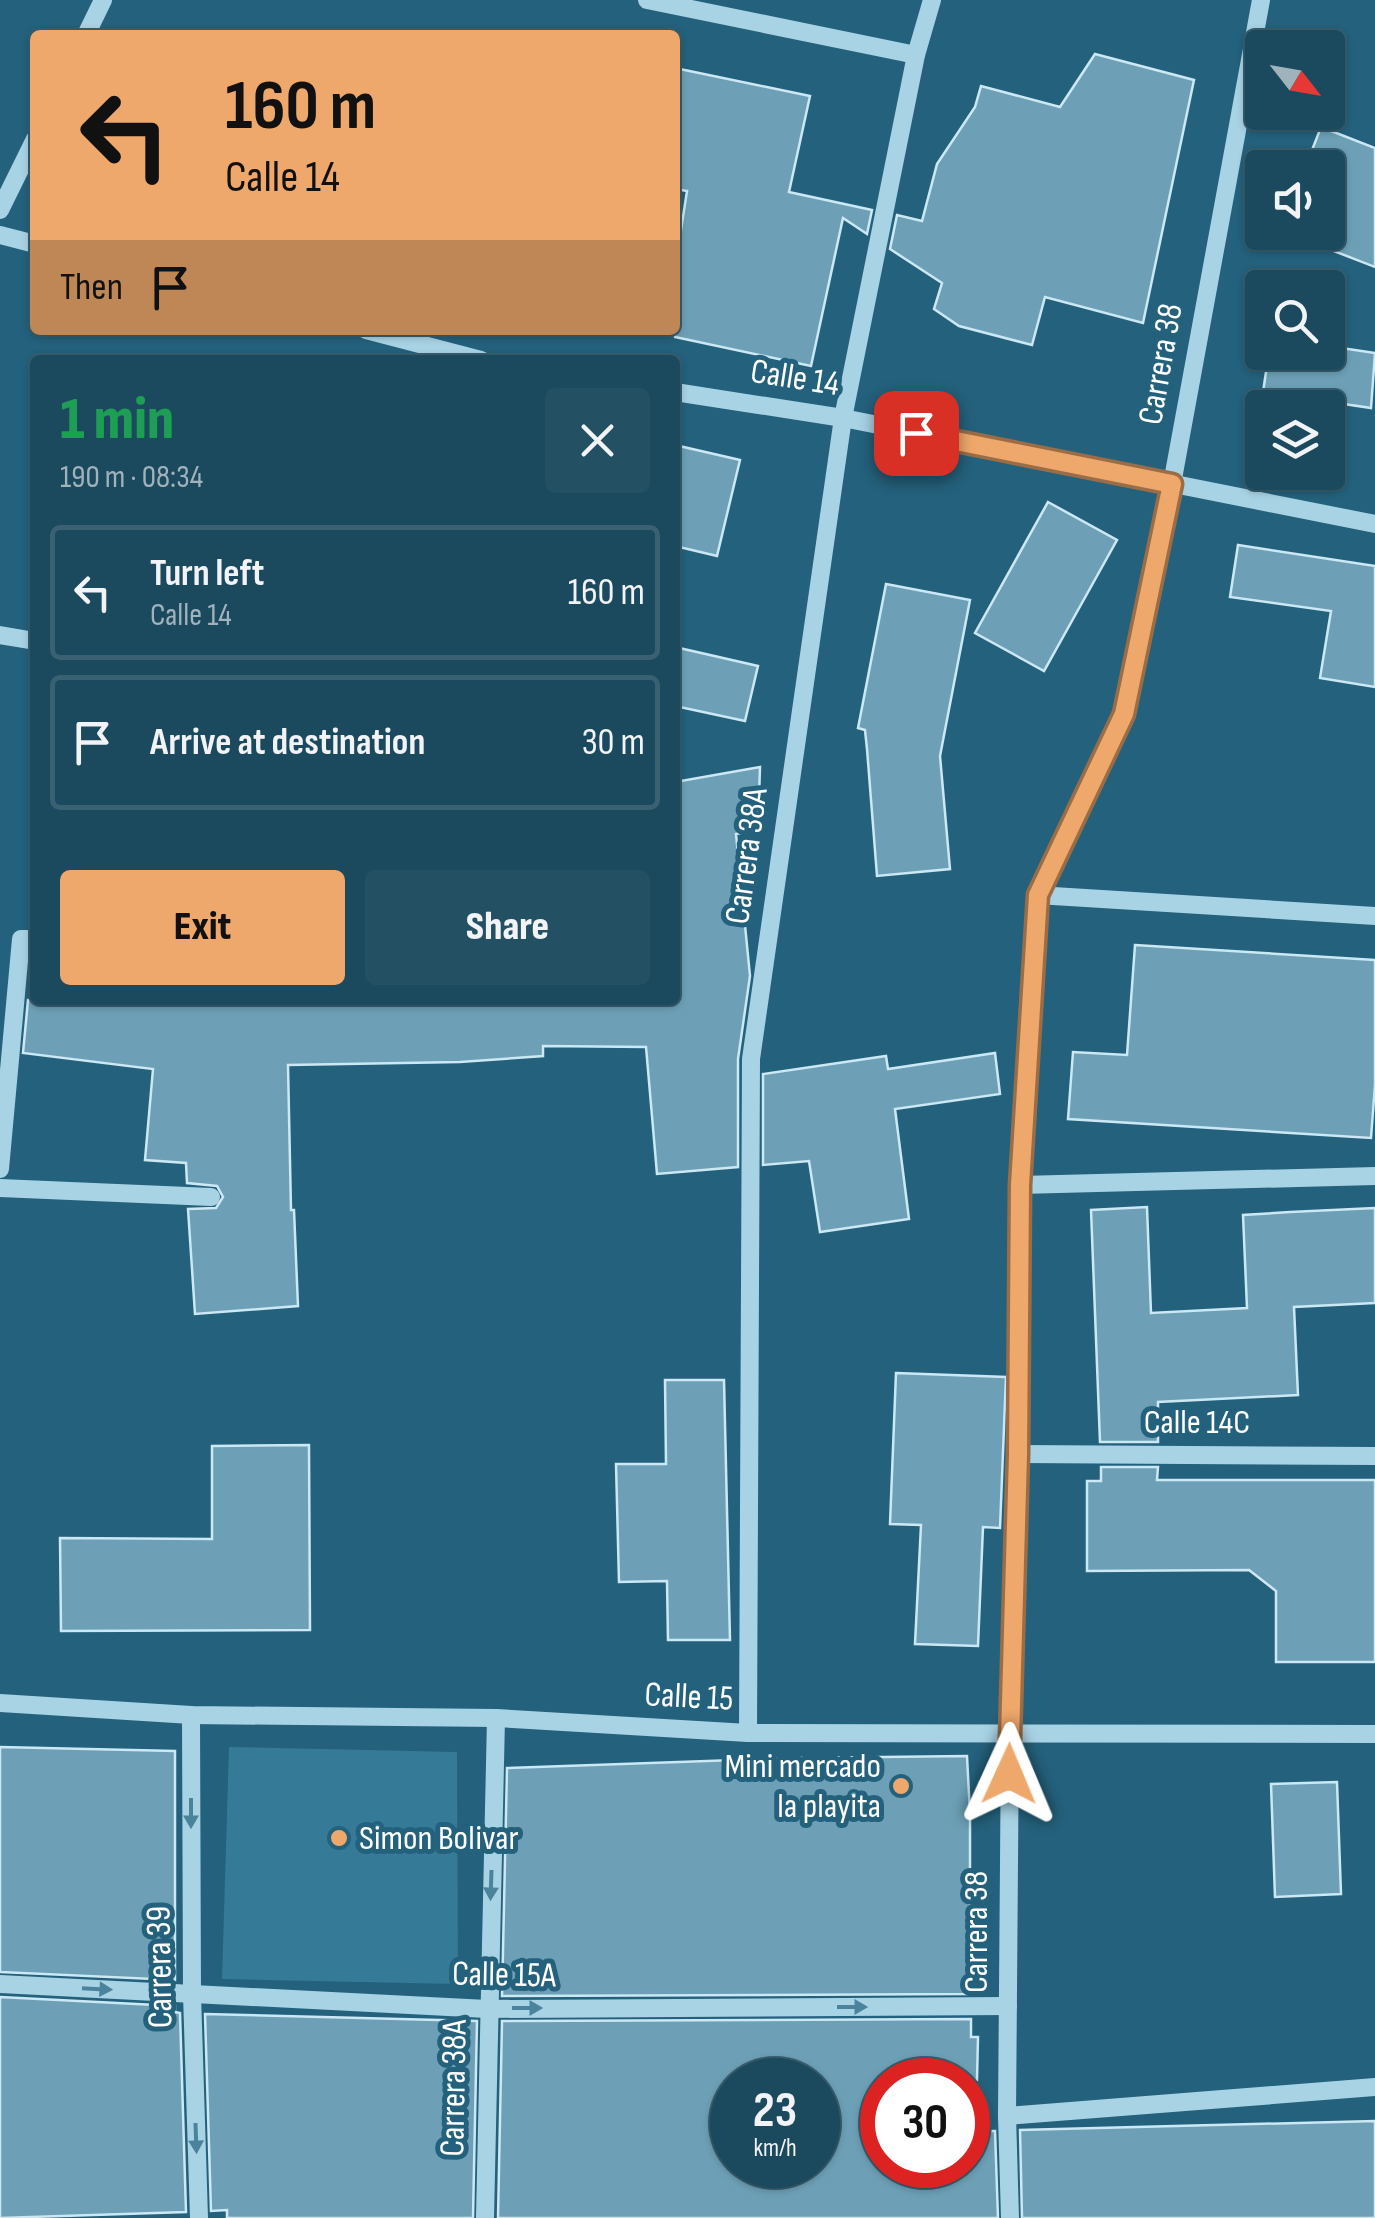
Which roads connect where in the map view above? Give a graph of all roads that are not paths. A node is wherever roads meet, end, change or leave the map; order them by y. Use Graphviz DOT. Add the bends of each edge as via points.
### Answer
graph roads {
  1 [pos="103,0"];
  2 [pos="647,0"];
  3 [pos="932,0"];
  4 [pos="1261,0"];
  5 [pos="88,30"];
  6 [pos="916,55"];
  7 [pos="30,149"];
  8 [pos="0,210"];
  9 [pos="0,235"];
  10 [pos="30,243"];
  11 [pos="385,335"];
  12 [pos="463,355"];
  13 [pos="680,393"];
  14 [pos="843,418"];
  15 [pos="1172,484"];
  16 [pos="1375,524"];
  17 [pos="0,635"];
  18 [pos="30,640"];
  19 [pos="1038,895"];
  20 [pos="1375,916"];
  21 [pos="30,939"];
  22 [pos="0,1169"];
  23 [pos="1375,1176"];
  24 [pos="1020,1185"];
  25 [pos="0,1188"];
  26 [pos="211,1197"];
  27 [pos="1018,1454"];
  28 [pos="1375,1456"];
  29 [pos="0,1703"];
  30 [pos="191,1716"];
  31 [pos="496,1718"];
  32 [pos="748,1732"];
  33 [pos="1375,1734"];
  34 [pos="1010,1735"];
  35 [pos="0,1984"];
  36 [pos="192,1994"];
  37 [pos="1008,2006"];
  38 [pos="487,2008"];
  39 [pos="1375,2087"];
  40 [pos="1007,2116"];
  41 [pos="199,2218"];
  42 [pos="484,2218"];
  43 [pos="1010,2218"];
  1 -- 5 [label="street"];
  2 -- 6 [label="street"];
  3 -- 6 [label="street, Carrera 38A"];
  4 -- 15 [label="street, Carrera 38"];
  6 -- 14 [label="street, Carrera 38A"];
  7 -- 8 [label="street"];
  9 -- 10 [label="street"];
  11 -- 12 [label="street"];
  13 -- 14 [label="street, Calle 14"];
  14 -- 15 [label="street, Calle 14"];
  14 -- 32 [label="street, Carrera 38A" via="751,1059"];
  15 -- 16 [label="street, Calle 14"];
  15 -- 19 [label="street, Carrera 38" via="1124,714"];
  17 -- 18 [label="street"];
  19 -- 20 [label="street"];
  19 -- 24 [label="street, Carrera 38"];
  21 -- 22 [label="street" via="20,939"];
  23 -- 24 [label="street"];
  24 -- 27 [label="street, Carrera 38"];
  25 -- 26 [label="street"];
  27 -- 28 [label="street, Calle 14C"];
  27 -- 34 [label="street, Carrera 38"];
  29 -- 30 [label="street, Calle 15"];
  30 -- 31 [label="street, Calle 15"];
  30 -- 36 [label="street, Carrera 39, one-way"];
  31 -- 32 [label="street, Calle 15"];
  31 -- 38 [label="street, Carrera 38A, one-way"];
  32 -- 34 [label="street, Calle 15"];
  33 -- 34 [label="street, Calle 15"];
  34 -- 37 [label="street, Carrera 38"];
  35 -- 36 [label="street, Calle 15A, one-way"];
  36 -- 38 [label="street, Calle 15A"];
  36 -- 41 [label="street, Carrera 39, one-way"];
  38 -- 37 [label="street, Calle 15A, one-way"];
  37 -- 40 [label="street, Carrera 38"];
  38 -- 42 [label="street, Carrera 38A"];
  39 -- 40 [label="street"];
  40 -- 43 [label="street, Carrera 38"];
}
